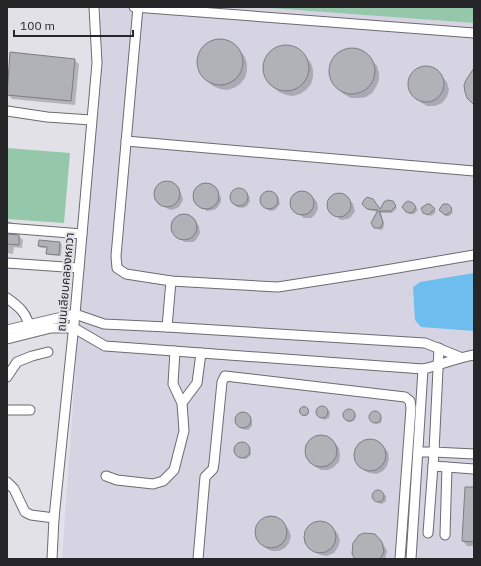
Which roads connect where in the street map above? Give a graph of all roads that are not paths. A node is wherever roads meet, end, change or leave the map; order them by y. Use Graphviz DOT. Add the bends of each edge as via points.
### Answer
graph roads {
  1 [pos="94,7"];
  2 [pos="134,7"];
  3 [pos="138,7"];
  4 [pos="474,33"];
  5 [pos="7,111"];
  6 [pos="91,120"];
  7 [pos="126,141"];
  8 [pos="474,171"];
  9 [pos="7,228"];
  10 [pos="82,234"];
  11 [pos="474,255"];
  12 [pos="7,263"];
  13 [pos="79,268"];
  14 [pos="171,281"];
  15 [pos="7,298"];
  16 [pos="75,314"];
  17 [pos="167,327"];
  18 [pos="74,328"];
  19 [pos="29,329"];
  20 [pos="7,330"];
  21 [pos="7,339"];
  22 [pos="439,348"];
  23 [pos="175,351"];
  24 [pos="48,352"];
  25 [pos="201,353"];
  26 [pos="474,356"];
  27 [pos="460,357"];
  28 [pos="439,365"];
  29 [pos="423,369"];
  30 [pos="7,377"];
  31 [pos="182,403"];
  32 [pos="7,410"];
  33 [pos="30,410"];
  34 [pos="418,452"];
  35 [pos="434,452"];
  36 [pos="474,454"];
  37 [pos="433,466"];
  38 [pos="447,467"];
  39 [pos="474,469"];
  40 [pos="106,476"];
  41 [pos="7,482"];
  42 [pos="54,518"];
  43 [pos="428,533"];
  44 [pos="445,535"];
  45 [pos="52,559"];
  46 [pos="198,559"];
  47 [pos="400,559"];
  48 [pos="411,559"];
  1 -- 6 [label="street, ถนนเลียบคลองหกวา" via="97,63"];
  2 -- 3 [label="street"];
  3 -- 4 [label="street"];
  3 -- 7 [label="street"];
  5 -- 6 [label="street"];
  6 -- 10 [label="street, ถนนเลียบคลองหกวา"];
  7 -- 8 [label="street"];
  7 -- 14 [label="street" via="117,268 126,274"];
  9 -- 10 [label="street"];
  10 -- 13 [label="street, ถนนเลียบคลองหกวา"];
  11 -- 14 [label="street" via="278,287"];
  12 -- 13 [label="street"];
  13 -- 16 [label="street, ถนนเลียบคลองหกวา"];
  14 -- 17 [label="street"];
  15 -- 19 [label="street" via="23,310"];
  16 -- 17 [label="street" via="104,324"];
  16 -- 18 [label="street, ถนนเลียบคลองหกวา"];
  16 -- 19 [label="street"];
  17 -- 22 [label="street" via="425,342"];
  18 -- 19 [label="street"];
  18 -- 23 [label="street" via="105,346"];
  18 -- 42 [label="street, ถนนเลียบคลองหกวา"];
  19 -- 20 [label="street"];
  19 -- 21 [label="street"];
  22 -- 27 [label="street"];
  22 -- 28 [label="street"];
  23 -- 25 [label="street"];
  23 -- 31 [label="street" via="173,384"];
  24 -- 30 [label="street" via="17,362"];
  25 -- 29 [label="street"];
  25 -- 31 [label="street" via="197,384"];
  26 -- 27 [label="street"];
  27 -- 28 [label="street"];
  28 -- 29 [label="street"];
  28 -- 35 [label="street"];
  29 -- 34 [label="street"];
  31 -- 40 [label="street" via="184,431 174,470 163,481 153,484 117,480"];
  32 -- 33 [label="street"];
  34 -- 35 [label="street"];
  34 -- 48 [label="street"];
  35 -- 36 [label="street"];
  35 -- 37 [label="street"];
  37 -- 38 [label="street"];
  37 -- 43 [label="street"];
  38 -- 39 [label="street"];
  38 -- 44 [label="street"];
  41 -- 42 [label="street" via="14,489 25,512"];
  42 -- 45 [label="street, ถนนเลียบคลองหกวา"];
  46 -- 47 [label="street" via="205,476 214,463 222,382 225,376 405,397 410,401 412,408"];
}
